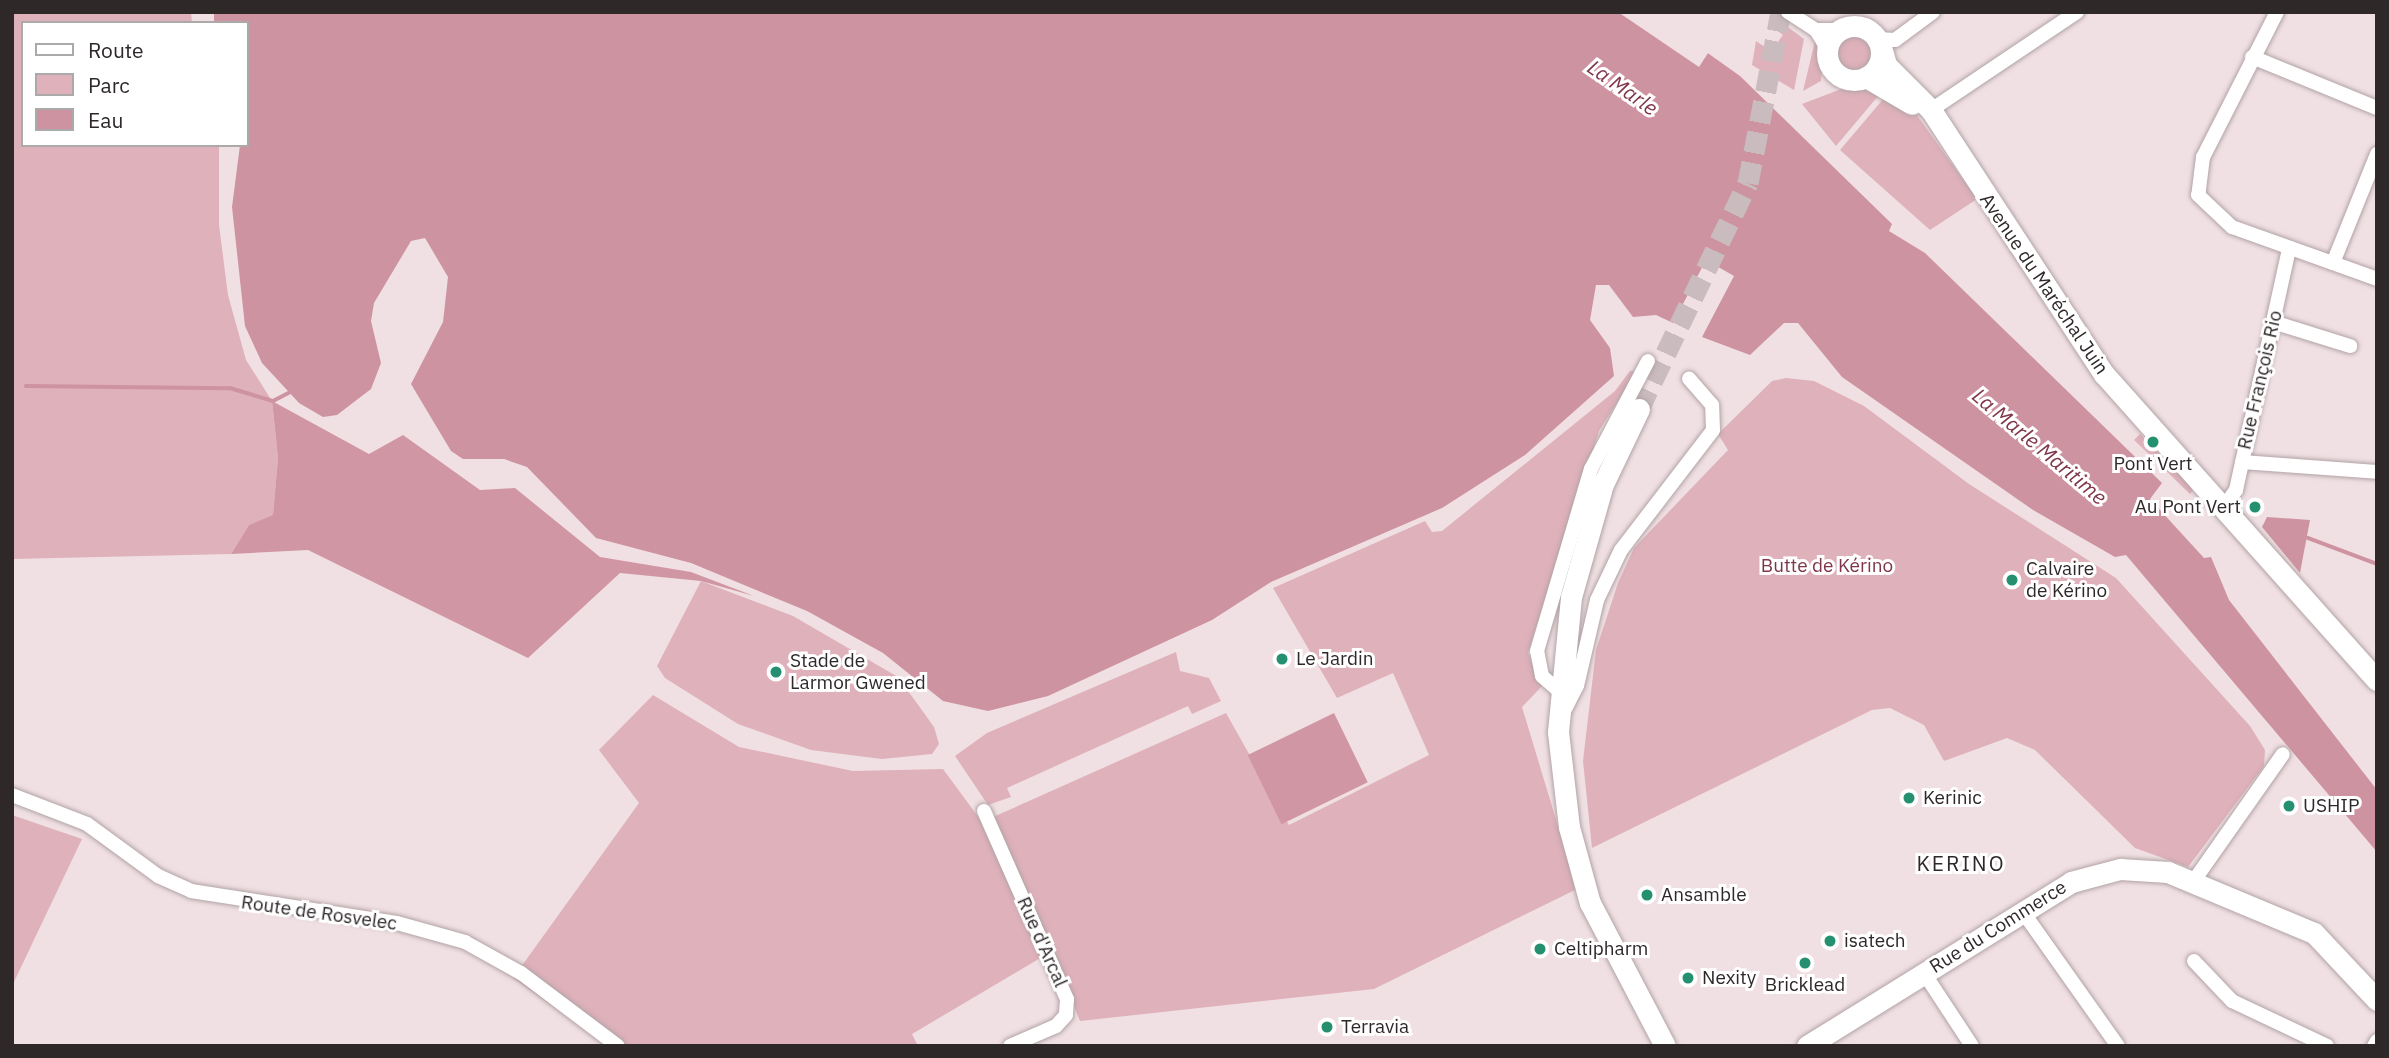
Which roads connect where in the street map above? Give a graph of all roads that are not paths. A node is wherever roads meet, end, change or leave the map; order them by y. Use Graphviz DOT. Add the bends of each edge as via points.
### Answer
graph roads {
  1 [pos="1788,12"];
  2 [pos="1873,12"];
  3 [pos="1933,12"];
  4 [pos="2077,12"];
  5 [pos="2277,12"];
  6 [pos="1838,29"];
  7 [pos="1878,40"];
  8 [pos="2252,57"];
  9 [pos="1866,77"];
  10 [pos="2377,108"];
  11 [pos="1931,110"];
  12 [pos="1954,150"];
  13 [pos="2377,154"];
  14 [pos="2289,248"];
  15 [pos="2333,264"];
  16 [pos="2377,279"];
  17 [pos="2273,322"];
  18 [pos="2350,346"];
  19 [pos="1648,362"];
  20 [pos="1689,379"];
  21 [pos="1639,409"];
  22 [pos="2242,462"];
  23 [pos="2377,472"];
  24 [pos="2223,508"];
  25 [pos="2377,680"];
  26 [pos="1558,690"];
  27 [pos="1558,722"];
  28 [pos="2283,754"];
  29 [pos="12,795"];
  30 [pos="984,811"];
  31 [pos="2193,882"];
  32 [pos="2023,912"];
  33 [pos="2194,961"];
  34 [pos="1924,973"];
  35 [pos="2377,1000"];
  36 [pos="2377,1041"];
  37 [pos="618,1046"];
  38 [pos="1010,1046"];
  39 [pos="1665,1046"];
  40 [pos="1807,1046"];
  41 [pos="1972,1046"];
  42 [pos="2118,1046"];
  43 [pos="2327,1046"];
  44 [pos="2374,1046"];
  1 -- 6 [label="street"];
  2 -- 7 [label="main road, Avenue du Maréchal Juin"];
  3 -- 7 [label="street" via="1895,40"];
  4 -- 11 [label="street"];
  5 -- 8 [label="street"];
  6 -- 7 [label="main road"];
  6 -- 9 [label="main road, Avenue du Maréchal Juin" via="1836,74"];
  7 -- 9 [label="main road" via="1879,65"];
  7 -- 11 [label="main road, Avenue du Maréchal Juin" via="1886,65"];
  8 -- 10 [label="street"];
  8 -- 14 [label="street" via="2203,157 2196,187 2227,225"];
  9 -- 12 [label="main road, Avenue du Maréchal Juin" via="1907,100"];
  11 -- 12 [label="main road, Avenue du Maréchal Juin"];
  12 -- 24 [label="main road, Avenue du Maréchal Juin" via="2104,374"];
  13 -- 15 [label="street"];
  14 -- 15 [label="street"];
  14 -- 17 [label="street, Rue François Rio"];
  15 -- 16 [label="street"];
  17 -- 18 [label="street"];
  17 -- 22 [label="street, Rue François Rio"];
  19 -- 26 [label="street" via="1591,469 1537,651 1542,676"];
  20 -- 27 [label="street" via="1714,410 1713,430 1664,486 1621,550 1594,610 1575,691"];
  21 -- 26 [label="main road" via="1587,537"];
  22 -- 23 [label="street"];
  22 -- 24 [label="street, Rue François Rio" via="2236,490"];
  24 -- 25 [label="main road, Avenue du Maréchal Juin"];
  26 -- 27 [label="main road"];
  27 -- 39 [label="main road" via="1566,813 1590,903"];
  28 -- 31 [label="street"];
  29 -- 37 [label="street, Route de Rosvelec" via="87,824 158,876 191,891 397,923 465,942 522,973"];
  30 -- 38 [label="street, Rue d'Arcal" via="1068,999 1066,1015 1056,1026"];
  31 -- 32 [label="main road, Rue du Commerce" via="2156,870 2120,869 2071,882"];
  31 -- 35 [label="main road, Rue du Commerce" via="2314,933"];
  32 -- 34 [label="main road, Rue du Commerce"];
  32 -- 42 [label="street"];
  33 -- 43 [label="street" via="2232,1001"];
  34 -- 40 [label="main road, Rue du Commerce"];
  34 -- 41 [label="street"];
  36 -- 44 [label="street"];
}
